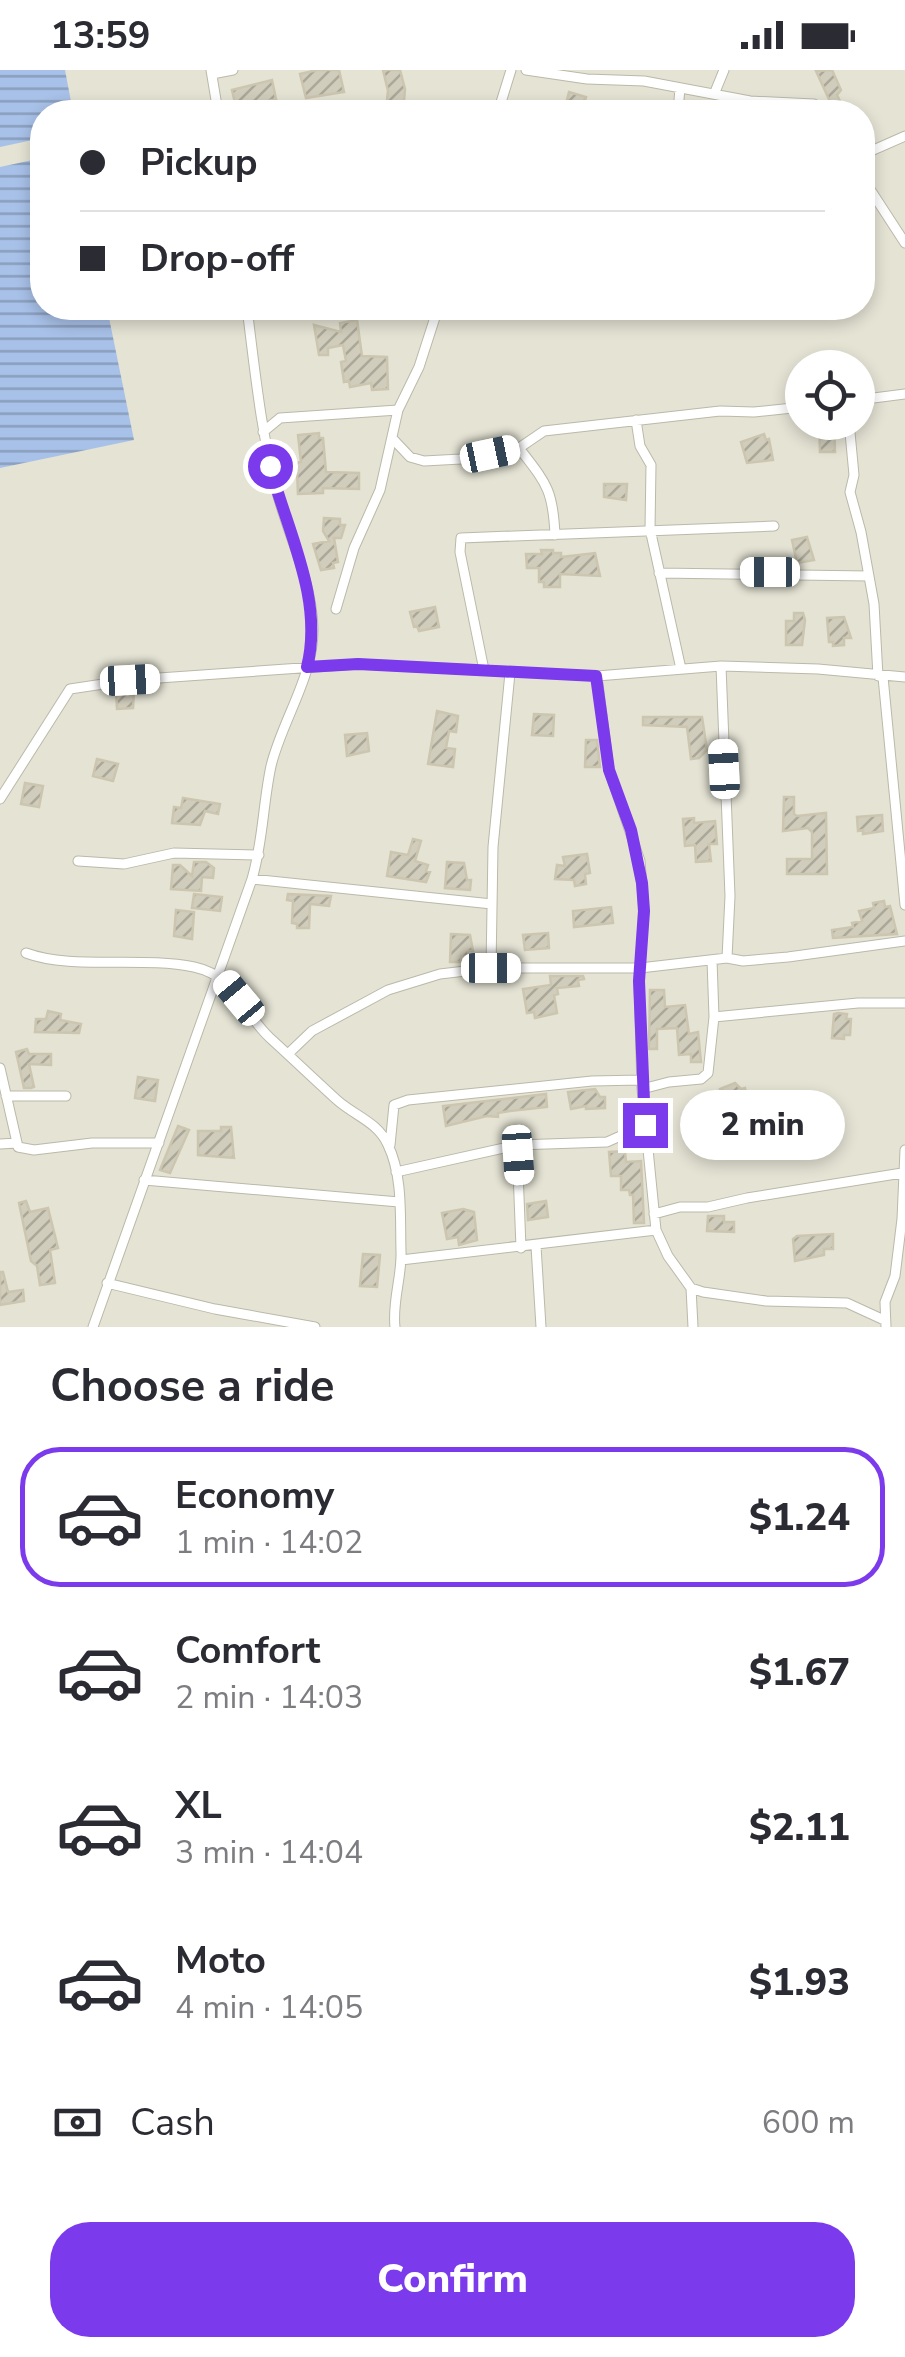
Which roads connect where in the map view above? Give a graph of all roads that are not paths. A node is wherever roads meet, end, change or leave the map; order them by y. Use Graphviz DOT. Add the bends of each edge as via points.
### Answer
graph roads {
  1 [pos="233,70"];
  2 [pos="511,70"];
  3 [pos="526,70"];
  4 [pos="724,70"];
  5 [pos="212,72"];
  6 [pos="680,88"];
  7 [pos="715,92"];
  8 [pos="216,100"];
  9 [pos="502,100"];
  10 [pos="679,100"];
  11 [pos="746,100"];
  12 [pos="905,136"];
  13 [pos="875,149"];
  14 [pos="875,199"];
  15 [pos="875,204"];
  16 [pos="878,204"];
  17 [pos="905,242"];
  18 [pos="248,320"];
  19 [pos="434,320"];
  20 [pos="905,394"];
  21 [pos="875,398"];
  22 [pos="785,407"];
  23 [pos="398,410"];
  24 [pos="636,420"];
  25 [pos="262,432"];
  26 [pos="392,438"];
  27 [pos="851,440"];
  28 [pos="519,448"];
  29 [pos="774,526"];
  30 [pos="650,529"];
  31 [pos="554,535"];
  32 [pos="659,573"];
  33 [pos="869,576"];
  34 [pos="336,610"];
  35 [pos="721,666"];
  36 [pos="307,667"];
  37 [pos="681,669"];
  38 [pos="484,670"];
  39 [pos="510,673"];
  40 [pos="596,676"];
  41 [pos="880,676"];
  42 [pos="905,677"];
  43 [pos="0,799"];
  44 [pos="259,856"];
  45 [pos="78,861"];
  46 [pos="252,879"];
  47 [pos="492,904"];
  48 [pos="905,904"];
  49 [pos="905,941"];
  50 [pos="26,954"];
  51 [pos="726,958"];
  52 [pos="712,960"];
  53 [pos="491,968"];
  54 [pos="640,968"];
  55 [pos="218,974"];
  56 [pos="905,1003"];
  57 [pos="714,1017"];
  58 [pos="290,1053"];
  59 [pos="0,1068"];
  60 [pos="641,1084"];
  61 [pos="6,1096"];
  62 [pos="66,1096"];
  63 [pos="645,1125"];
  64 [pos="17,1143"];
  65 [pos="159,1143"];
  66 [pos="0,1144"];
  67 [pos="517,1145"];
  68 [pos="390,1148"];
  69 [pos="905,1150"];
  70 [pos="396,1172"];
  71 [pos="902,1173"];
  72 [pos="144,1180"];
  73 [pos="399,1202"];
  74 [pos="904,1208"];
  75 [pos="654,1214"];
  76 [pos="656,1230"];
  77 [pos="536,1246"];
  78 [pos="521,1248"];
  79 [pos="401,1260"];
  80 [pos="900,1277"];
  81 [pos="108,1284"];
  82 [pos="691,1288"];
  83 [pos="885,1324"];
  84 [pos="93,1327"];
  85 [pos="315,1327"];
  86 [pos="395,1327"];
  87 [pos="541,1327"];
  88 [pos="693,1327"];
  1 -- 5 [label="street"];
  2 -- 9 [label="street"];
  3 -- 6 [label="street"];
  4 -- 7 [label="street"];
  5 -- 8 [label="street"];
  6 -- 7 [label="street"];
  6 -- 10 [label="street"];
  7 -- 11 [label="street"];
  12 -- 13 [label="street"];
  14 -- 16 [label="street"];
  15 -- 16 [label="street"];
  16 -- 17 [label="street"];
  18 -- 25 [label="street"];
  19 -- 23 [label="street"];
  20 -- 21 [label="street"];
  22 -- 24 [label="street"];
  23 -- 25 [label="street" via="296,415"];
  23 -- 26 [label="street"];
  24 -- 28 [label="street" via="544,431"];
  24 -- 30 [label="street" via="651,465"];
  25 -- 36 [label="street" via="312,615"];
  26 -- 28 [label="street" via="424,461"];
  26 -- 34 [label="street"];
  27 -- 33 [label="street" via="850,492"];
  28 -- 31 [label="street" via="554,500"];
  29 -- 30 [label="street"];
  30 -- 31 [label="street"];
  30 -- 32 [label="street"];
  31 -- 38 [label="street" via="461,538"];
  32 -- 33 [label="street"];
  32 -- 37 [label="street"];
  33 -- 41 [label="street"];
  35 -- 37 [label="street"];
  35 -- 41 [label="street"];
  35 -- 51 [label="street" via="730,896"];
  36 -- 38 [label="street"];
  36 -- 43 [label="street" via="70,689"];
  36 -- 44 [label="street" via="274,757"];
  37 -- 40 [label="street"];
  38 -- 39 [label="street"];
  39 -- 40 [label="street"];
  39 -- 47 [label="street"];
  40 -- 54 [label="street" via="609,770 640,861"];
  41 -- 42 [label="street"];
  41 -- 48 [label="street"];
  44 -- 45 [label="street" via="174,853 124,864"];
  44 -- 46 [label="street"];
  46 -- 47 [label="street"];
  46 -- 55 [label="street"];
  47 -- 53 [label="street"];
  49 -- 51 [label="street"];
  50 -- 55 [label="street" via="138,960"];
  51 -- 52 [label="street"];
  52 -- 54 [label="street"];
  52 -- 57 [label="street"];
  53 -- 54 [label="street"];
  53 -- 58 [label="street" via="388,990 312,1032"];
  54 -- 60 [label="street"];
  55 -- 58 [label="street"];
  55 -- 65 [label="street"];
  56 -- 57 [label="street"];
  57 -- 60 [label="street" via="704,1078"];
  58 -- 68 [label="street" via="340,1104 376,1126"];
  59 -- 61 [label="street"];
  60 -- 63 [label="street"];
  60 -- 68 [label="street" via="592,1082 408,1100 394,1105"];
  61 -- 62 [label="street"];
  61 -- 64 [label="street"];
  63 -- 67 [label="street" via="608,1142"];
  63 -- 75 [label="street"];
  64 -- 65 [label="street" via="34,1150"];
  64 -- 66 [label="street"];
  65 -- 72 [label="street"];
  67 -- 70 [label="street"];
  67 -- 78 [label="street"];
  68 -- 70 [label="street"];
  69 -- 71 [label="street"];
  70 -- 73 [label="street"];
  71 -- 74 [label="street"];
  71 -- 75 [label="street"];
  72 -- 73 [label="street"];
  72 -- 81 [label="street"];
  73 -- 79 [label="street"];
  74 -- 80 [label="street"];
  75 -- 76 [label="street"];
  76 -- 77 [label="street"];
  76 -- 82 [label="street"];
  77 -- 78 [label="street"];
  77 -- 87 [label="street"];
  78 -- 79 [label="street"];
  79 -- 86 [label="street"];
  80 -- 83 [label="street" via="885,1302"];
  81 -- 84 [label="street"];
  81 -- 85 [label="street"];
  82 -- 83 [label="street" via="766,1301 848,1303"];
  82 -- 88 [label="street"];
}
